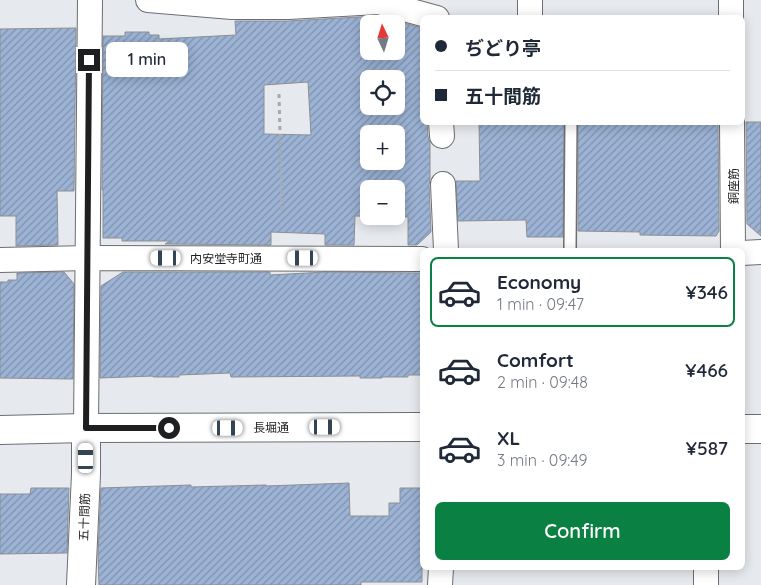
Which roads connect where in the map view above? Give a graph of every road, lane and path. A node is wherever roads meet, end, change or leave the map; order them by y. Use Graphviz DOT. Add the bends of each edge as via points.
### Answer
graph roads {
  1 [pos="90,0"];
  2 [pos="148,0"];
  3 [pos="530,0"];
  4 [pos="731,0"];
  5 [pos="426,15"];
  6 [pos="530,15"];
  7 [pos="731,15"];
  8 [pos="279,94"];
  9 [pos="571,125"];
  10 [pos="732,125"];
  11 [pos="443,184"];
  12 [pos="282,212"];
  13 [pos="446,248"];
  14 [pos="570,248"];
  15 [pos="733,248"];
  16 [pos="761,252"];
  17 [pos="745,253"];
  18 [pos="88,258"];
  19 [pos="420,259"];
  20 [pos="0,260"];
  21 [pos="420,427"];
  22 [pos="86,428"];
  23 [pos="745,429"];
  24 [pos="761,429"];
  25 [pos="0,430"];
  26 [pos="441,570"];
  27 [pos="706,570"];
  28 [pos="82,585"];
  29 [pos="440,585"];
  30 [pos="706,585"];
  1 -- 18 [label="street, 五十間筋"];
  2 -- 5 [label="street" via="232,8 378,2"];
  3 -- 6 [label="street"];
  4 -- 7 [label="street"];
  8 -- 12 [label="path"];
  9 -- 14 [label="lane"];
  10 -- 15 [label="street, 銅座筋"];
  11 -- 13 [label="street"];
  16 -- 17 [label="street"];
  18 -- 19 [label="street, 内安堂寺町通"];
  18 -- 20 [label="street, 内安堂寺町通"];
  18 -- 22 [label="street, 五十間筋"];
  21 -- 22 [label="main road, 長堀通"];
  22 -- 25 [label="main road, 長堀通"];
  22 -- 28 [label="main road, 五十間筋"];
  23 -- 24 [label="main road"];
  26 -- 29 [label="street"];
  27 -- 30 [label="street"];
}
